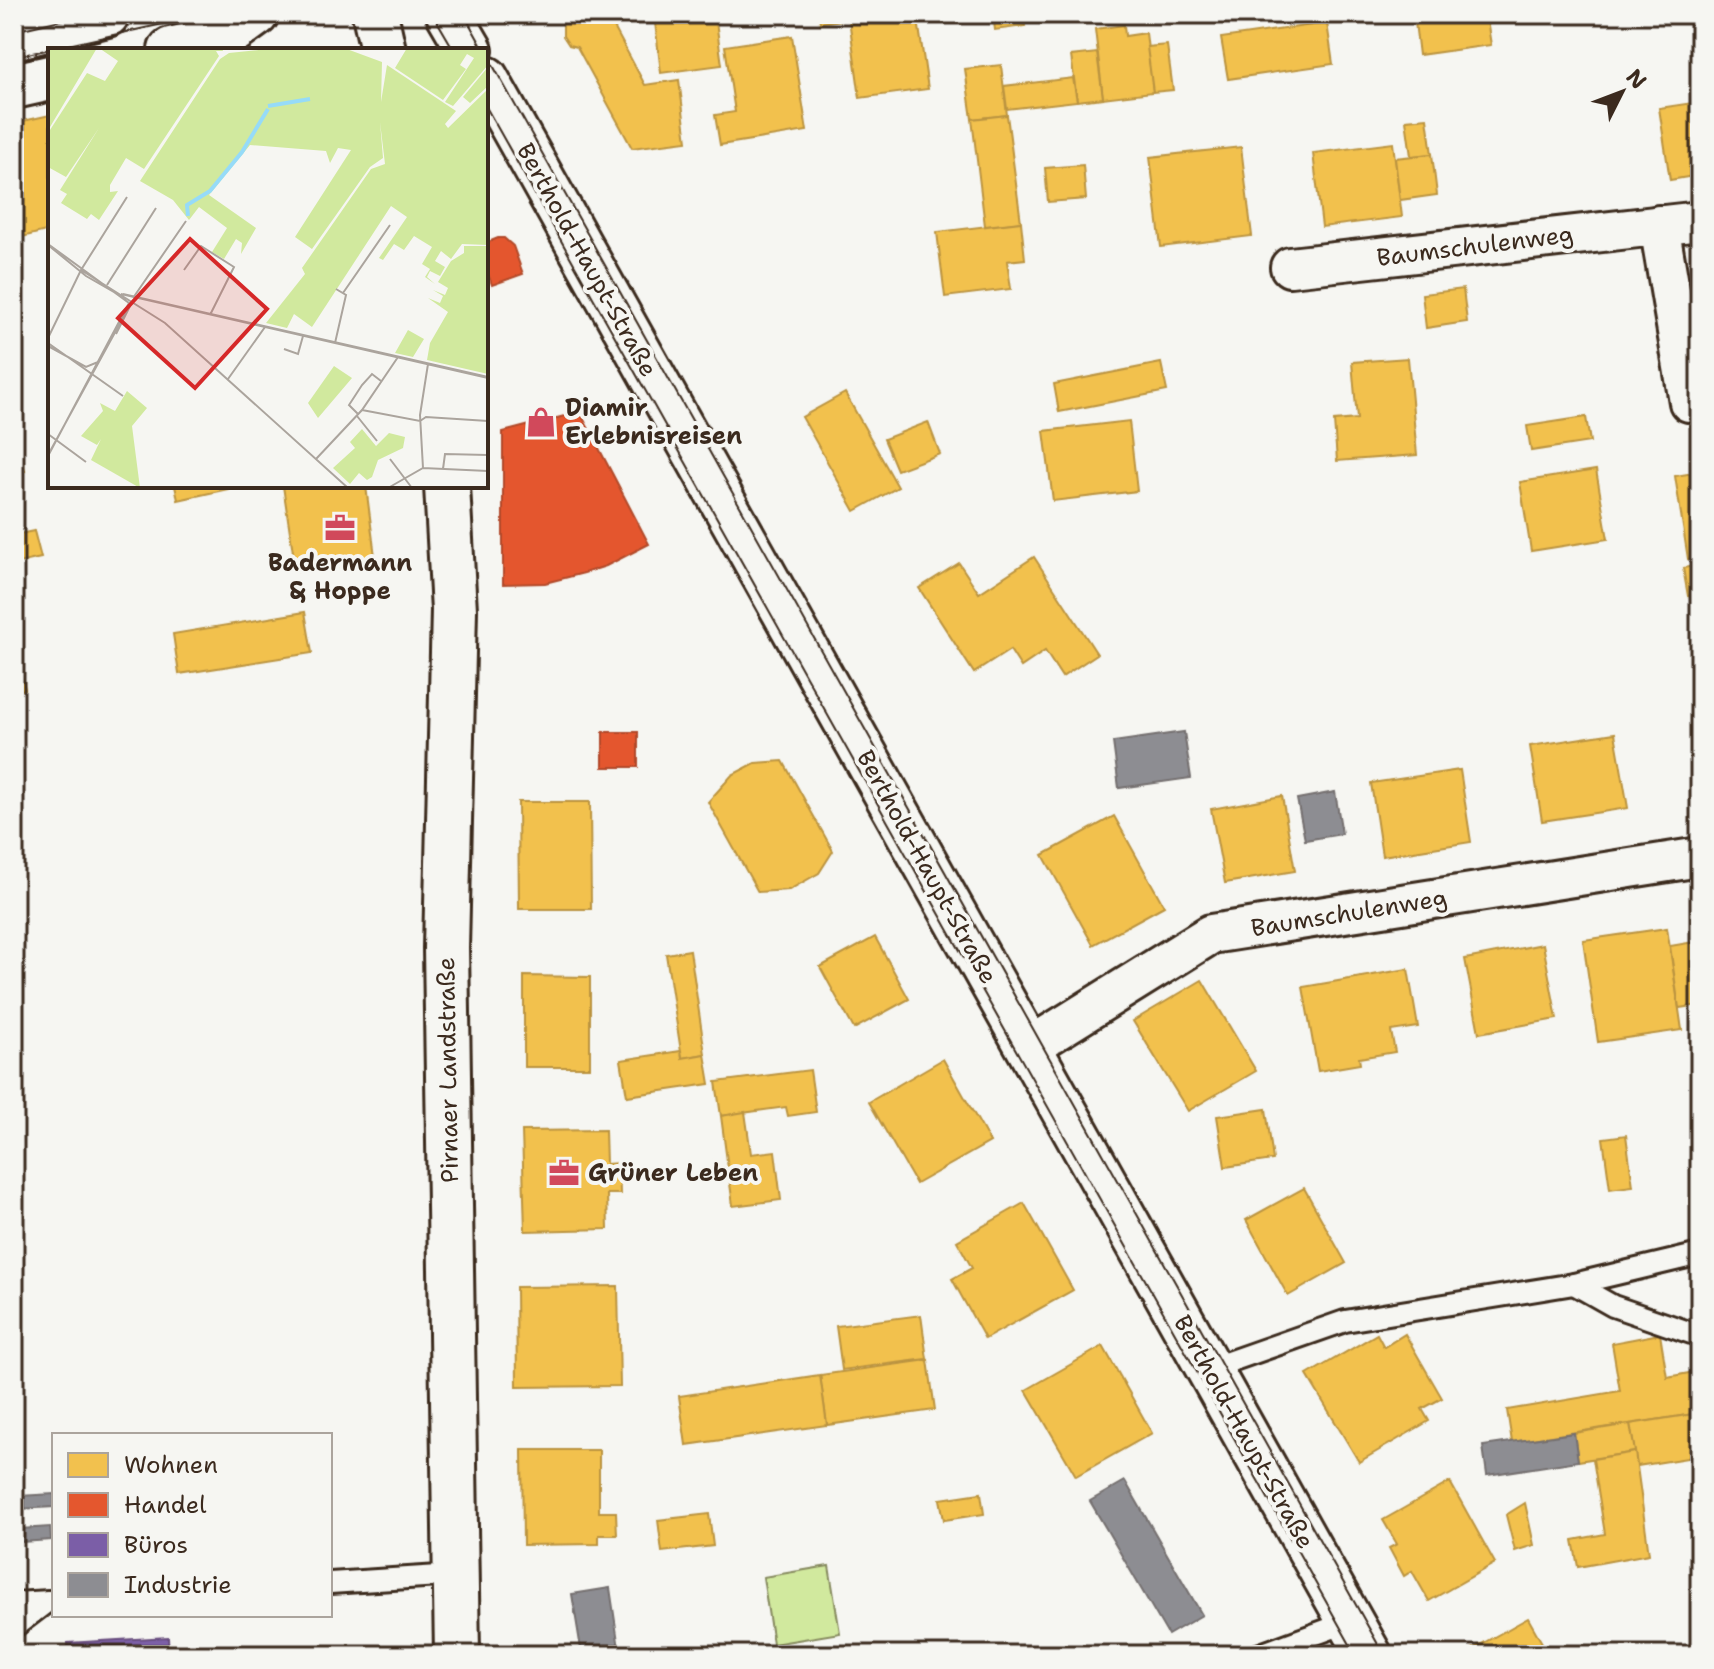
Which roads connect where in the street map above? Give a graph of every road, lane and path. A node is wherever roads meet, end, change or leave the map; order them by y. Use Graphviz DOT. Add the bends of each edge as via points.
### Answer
graph roads {
  1 [pos="107,14"];
  2 [pos="256,14"];
  3 [pos="375,14"];
  4 [pos="449,14"];
  5 [pos="14,37"];
  6 [pos="180,48"];
  7 [pos="383,48"];
  8 [pos="469,48"];
  9 [pos="48,78"];
  10 [pos="488,83"];
  11 [pos="14,86"];
  12 [pos="1700,221"];
  13 [pos="1659,225"];
  14 [pos="1290,267"];
  15 [pos="1700,400"];
  16 [pos="447,488"];
  17 [pos="1700,857"];
  18 [pos="1028,1048"];
  19 [pos="1700,1254"];
  20 [pos="1574,1284"];
  21 [pos="1700,1336"];
  22 [pos="1208,1369"];
  23 [pos="455,1575"];
  24 [pos="332,1583"];
  25 [pos="51,1601"];
  26 [pos="14,1603"];
  27 [pos="14,1627"];
  28 [pos="1359,1637"];
  29 [pos="457,1655"];
  30 [pos="1258,1655"];
  1 -- 5 [label="street"];
  2 -- 6 [label="street" via="234,30"];
  3 -- 7 [label="street"];
  4 -- 8 [label="street"];
  9 -- 11 [label="street"];
  10 -- 18 [label="street, Berthold-Haupt-Straße"];
  12 -- 13 [label="street, Baumschulenweg"];
  13 -- 14 [label="street, Baumschulenweg"];
  13 -- 15 [label="street" via="1689,402"];
  16 -- 23 [label="street, Pirnaer Landstraße" via="454,610 446,948"];
  17 -- 18 [label="street, Baumschulenweg" via="1211,934"];
  18 -- 22 [label="street, Berthold-Haupt-Straße"];
  19 -- 20 [label="lane"];
  20 -- 21 [label="lane" via="1613,1306"];
  20 -- 22 [label="lane" via="1345,1321"];
  22 -- 28 [label="street, Berthold-Haupt-Straße"];
  23 -- 24 [label="lane"];
  23 -- 29 [label="street, Pirnaer Landstraße"];
  25 -- 26 [label="lane"];
  25 -- 27 [label="lane"];
  28 -- 30 [label="lane" via="1340,1625"];
}
